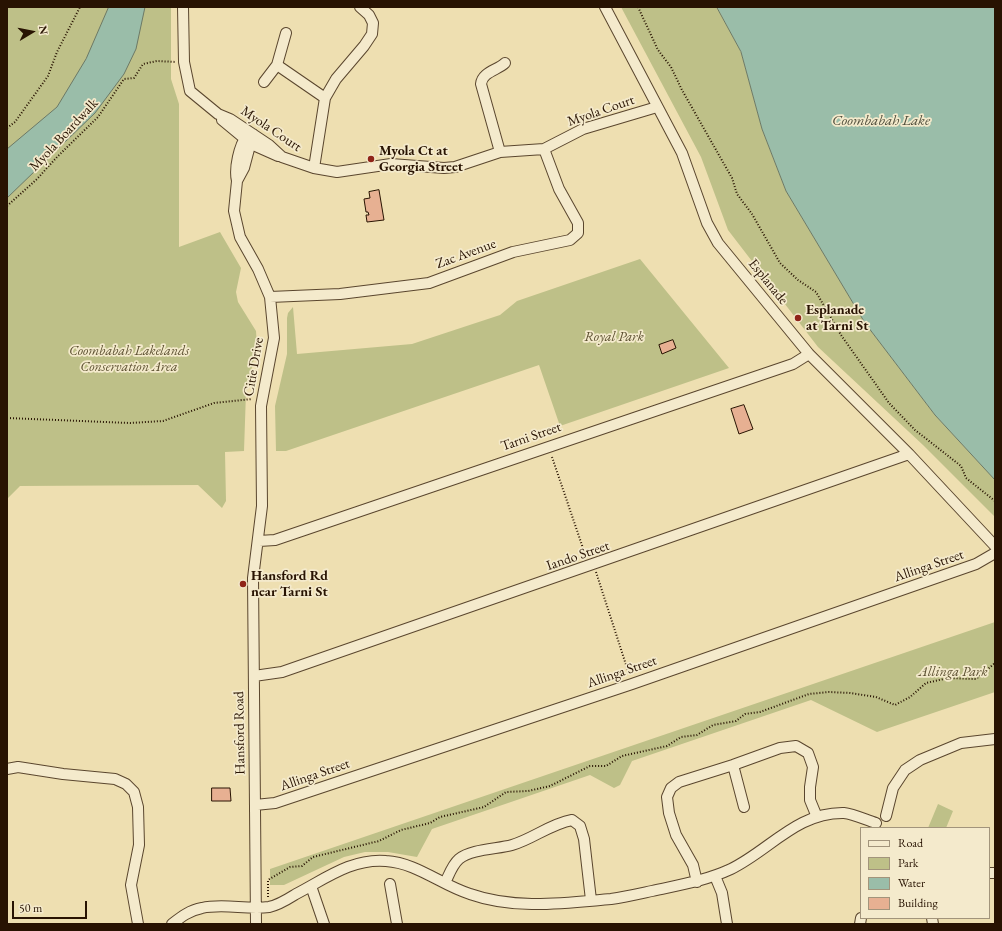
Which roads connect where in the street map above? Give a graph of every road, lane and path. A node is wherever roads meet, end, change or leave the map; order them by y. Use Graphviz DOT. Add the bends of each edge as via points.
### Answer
graph roads {
  1 [pos="80,7"];
  2 [pos="183,7"];
  3 [pos="360,7"];
  4 [pos="605,7"];
  5 [pos="638,7"];
  6 [pos="286,33"];
  7 [pos="184,62"];
  8 [pos="505,63"];
  9 [pos="276,65"];
  10 [pos="264,82"];
  11 [pos="325,98"];
  12 [pos="657,107"];
  13 [pos="7,128"];
  14 [pos="249,137"];
  15 [pos="544,149"];
  16 [pos="500,152"];
  17 [pos="314,168"];
  18 [pos="7,206"];
  19 [pos="270,297"];
  20 [pos="809,354"];
  21 [pos="252,399"];
  22 [pos="7,418"];
  23 [pos="549,446"];
  24 [pos="909,454"];
  25 [pos="995,501"];
  26 [pos="259,541"];
  27 [pos="995,546"];
  28 [pos="995,553"];
  29 [pos="592,566"];
  30 [pos="995,663"];
  31 [pos="254,676"];
  32 [pos="632,684"];
  33 [pos="995,738"];
  34 [pos="733,765"];
  35 [pos="7,769"];
  36 [pos="255,805"];
  37 [pos="744,808"];
  38 [pos="817,816"];
  39 [pos="886,816"];
  40 [pos="876,823"];
  41 [pos="715,876"];
  42 [pos="697,882"];
  43 [pos="445,883"];
  44 [pos="390,884"];
  45 [pos="311,886"];
  46 [pos="591,900"];
  47 [pos="269,907"];
  48 [pos="256,908"];
  49 [pos="138,924"];
  50 [pos="172,924"];
  51 [pos="256,924"];
  52 [pos="324,924"];
  53 [pos="397,924"];
  54 [pos="726,924"];
  1 -- 13 [label="path" via="48,76 15,122"];
  2 -- 7 [label="street, Myola Court"];
  3 -- 11 [label="street" via="369,15 372,34 336,78"];
  4 -- 12 [label="street, Esplanade"];
  5 -- 25 [label="path" via="658,50 671,67 732,178 737,194 752,214 780,263 816,292 841,335 889,403 915,430 961,466 966,478"];
  6 -- 9 [label="street"];
  7 -- 14 [label="street, Myola Court" via="190,91 218,114 221,120"];
  7 -- 18 [label="path, Myola Boardwalk" via="157,61 142,64 134,78 124,79 98,117"];
  8 -- 16 [label="street" via="487,74 481,84"];
  9 -- 10 [label="street"];
  9 -- 11 [label="street"];
  11 -- 17 [label="street"];
  12 -- 15 [label="street, Myola Court" via="583,129"];
  12 -- 20 [label="street, Esplanade" via="687,164 712,233"];
  14 -- 17 [label="street, Myola Court" via="282,157"];
  14 -- 19 [label="street, Citie Drive" via="244,168 237,181 234,211 238,230"];
  15 -- 16 [label="street, Myola Court"];
  15 -- 19 [label="street, Zac Avenue" via="560,189 578,222 578,233 570,240 514,252 429,283 340,294"];
  16 -- 17 [label="street, Myola Court" via="449,168 391,164 337,172"];
  19 -- 26 [label="street, Citie Drive" via="274,338 261,406 262,506"];
  20 -- 23 [label="street, Tarni Street" via="793,364"];
  20 -- 24 [label="street, Esplanade"];
  21 -- 22 [label="path" via="214,403 163,420 130,423"];
  23 -- 26 [label="street, Tarni Street" via="275,540"];
  23 -- 29 [label="path"];
  24 -- 27 [label="street, Esplanade"];
  24 -- 29 [label="street, Iando Street"];
  26 -- 31 [label="street, Hansford Road" via="253,578"];
  28 -- 32 [label="street, Allinga Street" via="976,564"];
  29 -- 31 [label="street, Iando Street" via="282,672"];
  29 -- 32 [label="path"];
  30 -- 47 [label="path" via="976,679 948,678 926,684 895,705 876,697 850,693 809,694 760,712 745,714 736,721 713,725 697,735 681,737 667,746 622,756 606,766 590,766 550,786 506,792 484,807 440,817 430,823 401,830 379,841 313,857 302,866 290,867 268,880"];
  31 -- 36 [label="street, Hansford Road"];
  32 -- 36 [label="street, Allinga Street" via="275,803"];
  33 -- 39 [label="street" via="961,743 920,760 905,770 893,788"];
  34 -- 37 [label="street"];
  34 -- 38 [label="street" via="780,748 796,746 808,753 813,767 810,800"];
  34 -- 42 [label="street" via="679,782 671,788 667,797 676,835 693,865"];
  35 -- 49 [label="street" via="18,767 115,778 134,792 138,807 139,845 131,885"];
  36 -- 48 [label="street, Hansford Road"];
  38 -- 40 [label="street" via="845,813"];
  38 -- 41 [label="street" via="782,834 755,856"];
  41 -- 42 [label="street"];
  41 -- 54 [label="street" via="722,893"];
  42 -- 46 [label="street"];
  43 -- 45 [label="street" via="406,865 386,861 350,865"];
  43 -- 46 [label="street" via="468,894 500,903 532,904"];
  43 -- 46 [label="street" via="460,858 513,845 572,820 580,826 584,839"];
  44 -- 53 [label="street"];
  45 -- 47 [label="street"];
  45 -- 52 [label="street"];
  47 -- 48 [label="street"];
  48 -- 50 [label="street" via="202,908 186,914"];
  48 -- 51 [label="street, Hansford Road"];
}
